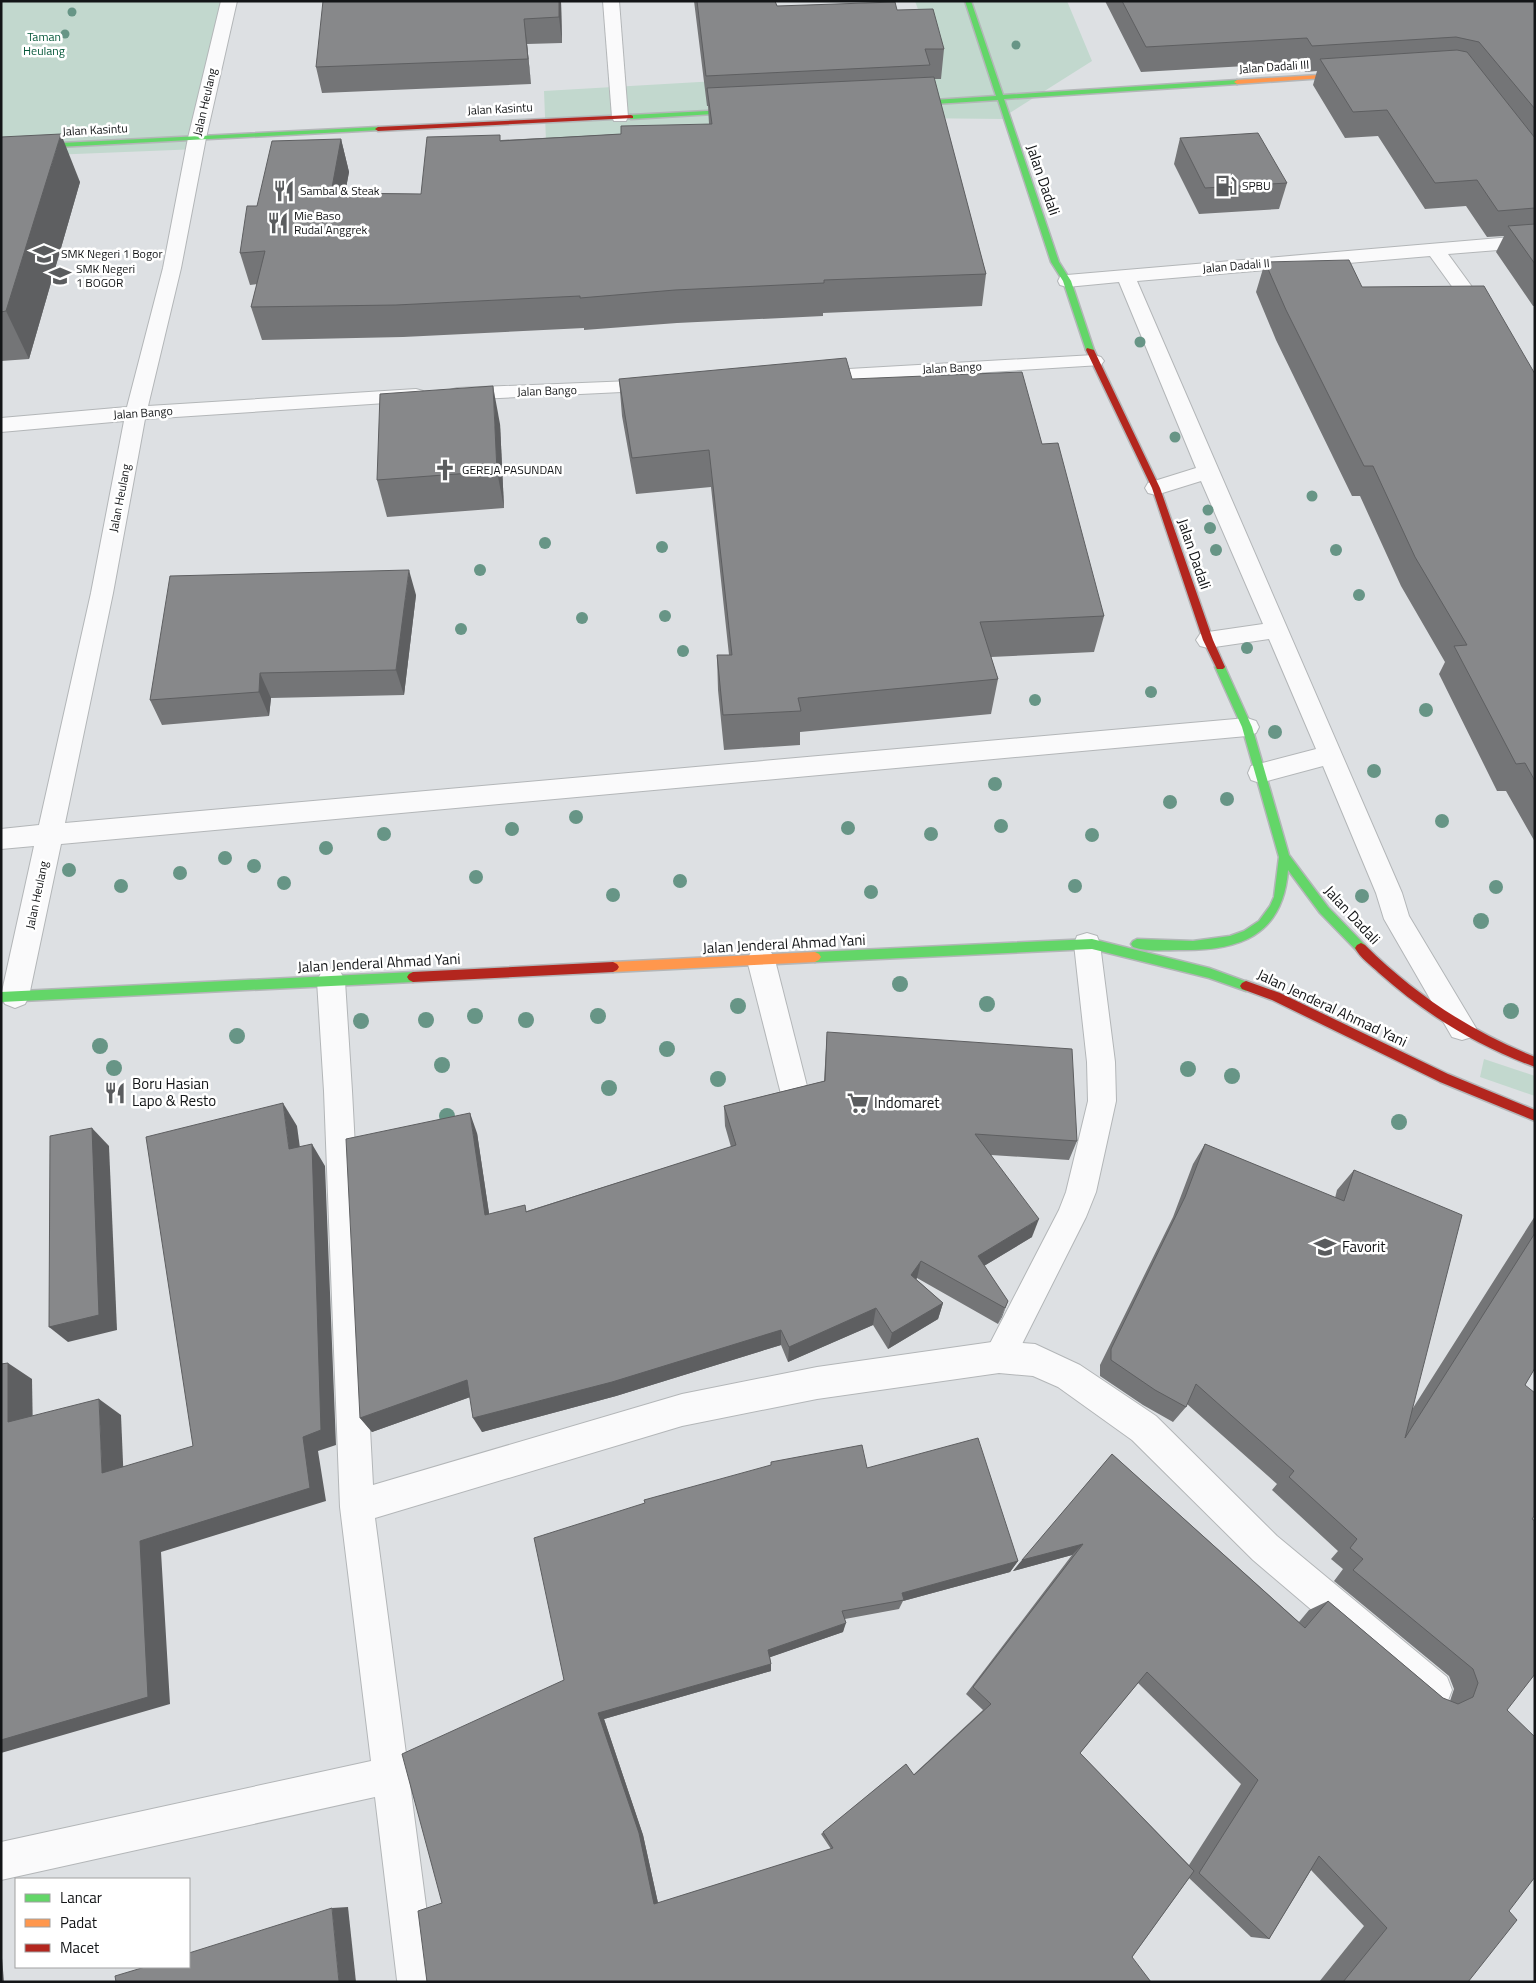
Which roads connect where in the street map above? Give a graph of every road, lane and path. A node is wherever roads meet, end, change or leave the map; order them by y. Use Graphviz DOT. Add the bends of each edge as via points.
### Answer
graph roads {
  1 [pos="229,1"];
  2 [pos="611,1"];
  3 [pos="968,1"];
  4 [pos="1360,75"];
  5 [pos="1000,99"];
  6 [pos="893,104"];
  7 [pos="756,111"];
  8 [pos="620,118"];
  9 [pos="197,138"];
  10 [pos="1,148"];
  11 [pos="1535,241"];
  12 [pos="1435,249"];
  13 [pos="1126,276"];
  14 [pos="1067,281"];
  15 [pos="1496,336"];
  16 [pos="1094,361"];
  17 [pos="798,378"];
  18 [pos="679,384"];
  19 [pos="136,413"];
  20 [pos="1,425"];
  21 [pos="1208,471"];
  22 [pos="1156,488"];
  23 [pos="1277,630"];
  24 [pos="1208,640"];
  25 [pos="1246,728"];
  26 [pos="1331,755"];
  27 [pos="1260,773"];
  28 [pos="50,836"];
  29 [pos="1,839"];
  30 [pos="1284,857"];
  31 [pos="1089,944"];
  32 [pos="761,960"];
  33 [pos="331,981"];
  34 [pos="8,996"];
  35 [pos="1462,1028"];
  36 [pos="1535,1062"];
  37 [pos="795,1094"];
  38 [pos="1535,1116"];
  39 [pos="999,1357"];
  40 [pos="357,1507"];
  41 [pos="1434,1690"];
  42 [pos="390,1775"];
  43 [pos="1,1861"];
  44 [pos="417,1980"];
  1 -- 9 [label="street, Jalan Heulang"];
  2 -- 8 [label="street"];
  3 -- 5 [label="main road, Jalan Dadali"];
  4 -- 5 [label="main road, Jalan Dadali III"];
  5 -- 6 [label="main road"];
  5 -- 14 [label="main road, Jalan Dadali" via="1055,262"];
  7 -- 8 [label="main road, Jalan Kasintu"];
  8 -- 9 [label="main road, Jalan Kasintu"];
  9 -- 10 [label="main road, Jalan Kasintu"];
  9 -- 19 [label="street, Jalan Heulang" via="172,268"];
  11 -- 12 [label="street, Jalan Dadali II"];
  12 -- 13 [label="street, Jalan Dadali II"];
  12 -- 15 [label="street"];
  13 -- 14 [label="street, Jalan Dadali II"];
  13 -- 21 [label="street"];
  14 -- 16 [label="main road, Jalan Dadali"];
  16 -- 17 [label="street, Jalan Bango"];
  16 -- 22 [label="main road, Jalan Dadali"];
  18 -- 19 [label="street, Jalan Bango" via="380,396"];
  19 -- 20 [label="street, Jalan Bango"];
  19 -- 28 [label="street, Jalan Heulang" via="102,593"];
  21 -- 22 [label="street"];
  21 -- 23 [label="street"];
  22 -- 24 [label="main road, Jalan Dadali"];
  23 -- 24 [label="street"];
  23 -- 26 [label="street"];
  24 -- 25 [label="main road, Jalan Dadali"];
  25 -- 27 [label="main road, Jalan Dadali"];
  25 -- 28 [label="street"];
  26 -- 27 [label="street"];
  26 -- 35 [label="street" via="1397,919"];
  27 -- 30 [label="main road, Jalan Dadali"];
  28 -- 29 [label="street"];
  28 -- 34 [label="street, Jalan Heulang"];
  30 -- 31 [label="main road" via="1275,909 1263,925 1240,937 1220,944"];
  30 -- 35 [label="main road, Jalan Dadali" via="1324,910 1367,955"];
  31 -- 32 [label="main road, Jalan Jenderal Ahmad Yani"];
  31 -- 38 [label="main road, Jalan Jenderal Ahmad Yani" via="1209,973 1276,996 1444,1078"];
  31 -- 39 [label="street" via="1102,1101 1078,1200"];
  32 -- 33 [label="main road, Jalan Jenderal Ahmad Yani"];
  32 -- 37 [label="street"];
  33 -- 34 [label="main road, Jalan Jenderal Ahmad Yani"];
  33 -- 40 [label="street"];
  35 -- 36 [label="main road, Jalan Dadali"];
  39 -- 40 [label="street" via="818,1383 682,1410"];
  39 -- 41 [label="street" via="1034,1360 1069,1376 1144,1428 1265,1548"];
  40 -- 42 [label="street"];
  42 -- 43 [label="street"];
  42 -- 44 [label="street"];
}
